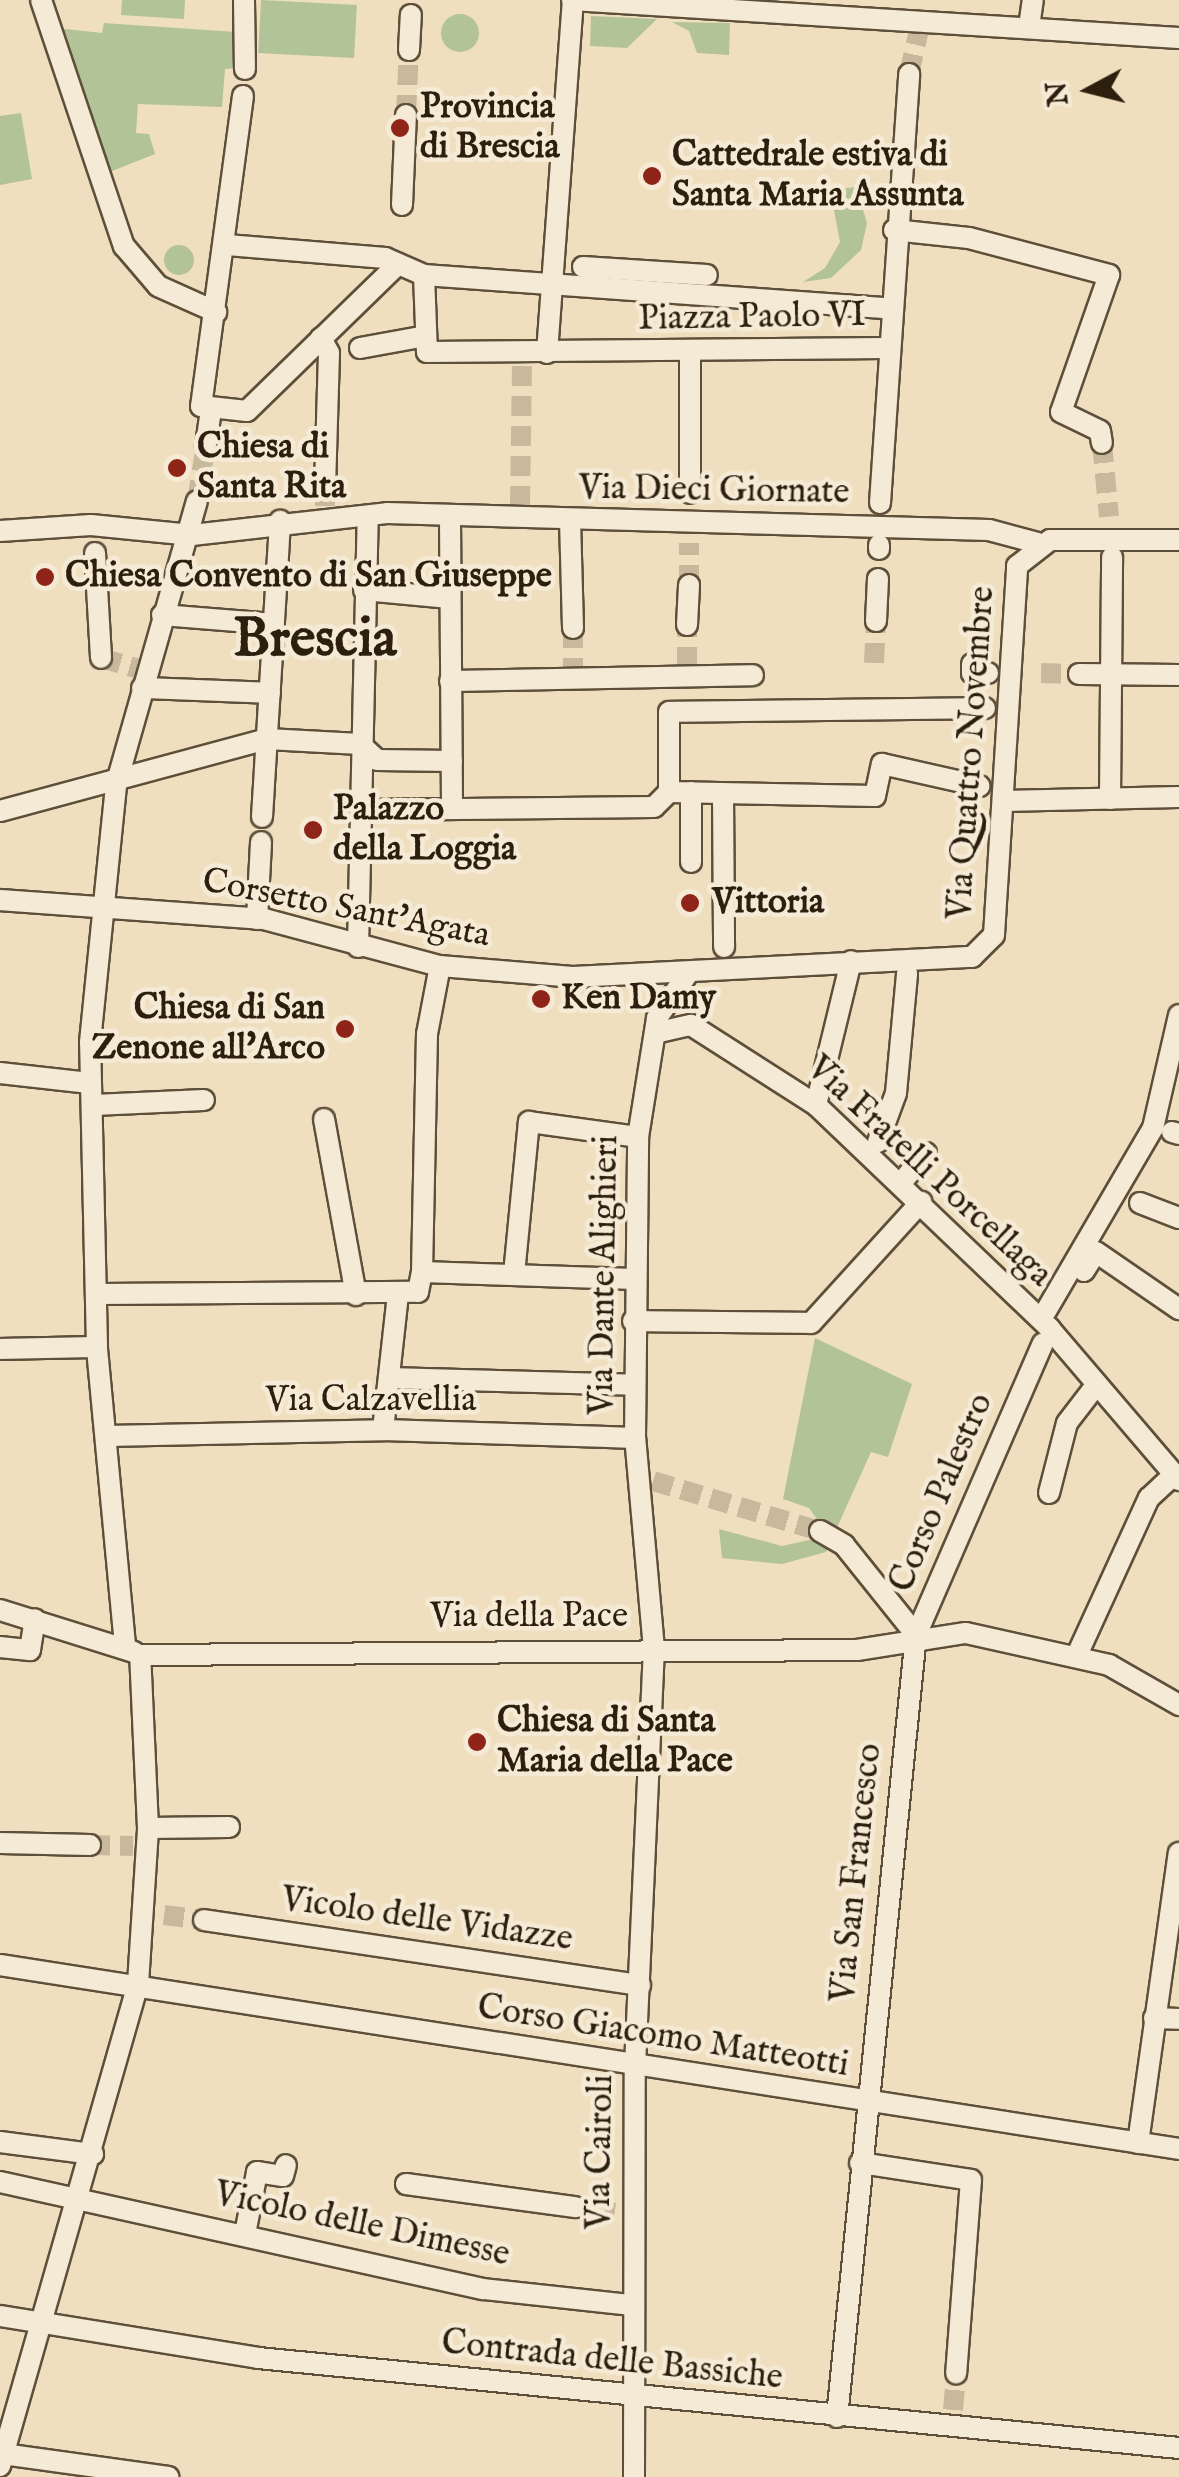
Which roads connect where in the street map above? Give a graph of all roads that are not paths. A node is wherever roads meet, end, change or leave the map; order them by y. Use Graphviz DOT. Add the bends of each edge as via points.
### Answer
graph roads {
  1 [pos="41,0"];
  2 [pos="244,0"];
  3 [pos="572,0"];
  4 [pos="1033,0"];
  5 [pos="412,15"];
  6 [pos="921,17"];
  7 [pos="1029,27"];
  8 [pos="1179,38"];
  9 [pos="410,50"];
  10 [pos="245,69"];
  11 [pos="910,74"];
  12 [pos="243,96"];
  13 [pos="406,115"];
  14 [pos="402,205"];
  15 [pos="894,230"];
  16 [pos="227,245"];
  17 [pos="395,257"];
  18 [pos="552,274"];
  19 [pos="638,274"];
  20 [pos="424,275"];
  21 [pos="734,294"];
  22 [pos="887,308"];
  23 [pos="216,312"];
  24 [pos="426,336"];
  25 [pos="328,348"];
  26 [pos="360,348"];
  27 [pos="884,348"];
  28 [pos="546,353"];
  29 [pos="690,353"];
  30 [pos="206,407"];
  31 [pos="1102,444"];
  32 [pos="206,445"];
  33 [pos="197,501"];
  34 [pos="325,502"];
  35 [pos="880,503"];
  36 [pos="378,515"];
  37 [pos="450,518"];
  38 [pos="690,518"];
  39 [pos="570,520"];
  40 [pos="273,522"];
  41 [pos="0,531"];
  42 [pos="184,534"];
  43 [pos="93,540"];
  44 [pos="1179,540"];
  45 [pos="1038,543"];
  46 [pos="1112,557"];
  47 [pos="878,579"];
  48 [pos="688,585"];
  49 [pos="364,590"];
  50 [pos="450,598"];
  51 [pos="162,615"];
  52 [pos="876,621"];
  53 [pos="274,624"];
  54 [pos="688,625"];
  55 [pos="573,628"];
  56 [pos="101,658"];
  57 [pos="1079,674"];
  58 [pos="1111,674"];
  59 [pos="753,675"];
  60 [pos="1179,675"];
  61 [pos="142,676"];
  62 [pos="450,681"];
  63 [pos="270,693"];
  64 [pos="985,708"];
  65 [pos="260,744"];
  66 [pos="360,744"];
  67 [pos="452,761"];
  68 [pos="116,785"];
  69 [pos="980,786"];
  70 [pos="680,792"];
  71 [pos="723,793"];
  72 [pos="1179,798"];
  73 [pos="1110,799"];
  74 [pos="1003,802"];
  75 [pos="452,806"];
  76 [pos="0,810"];
  77 [pos="364,810"];
  78 [pos="262,817"];
  79 [pos="261,844"];
  80 [pos="690,862"];
  81 [pos="0,900"];
  82 [pos="108,908"];
  83 [pos="257,918"];
  84 [pos="990,944"];
  85 [pos="358,947"];
  86 [pos="724,947"];
  87 [pos="852,961"];
  88 [pos="438,970"];
  89 [pos="690,971"];
  90 [pos="907,974"];
  91 [pos="1179,1015"];
  92 [pos="691,1025"];
  93 [pos="655,1033"];
  94 [pos="0,1072"];
  95 [pos="89,1083"];
  96 [pos="204,1100"];
  97 [pos="94,1105"];
  98 [pos="816,1105"];
  99 [pos="324,1119"];
  100 [pos="638,1137"];
  101 [pos="878,1142"];
  102 [pos="926,1153"];
  103 [pos="901,1183"];
  104 [pos="921,1202"];
  105 [pos="1140,1203"];
  106 [pos="1179,1218"];
  107 [pos="422,1272"];
  108 [pos="514,1274"];
  109 [pos="634,1279"];
  110 [pos="104,1294"];
  111 [pos="398,1294"];
  112 [pos="356,1295"];
  113 [pos="1179,1308"];
  114 [pos="634,1322"];
  115 [pos="1046,1328"];
  116 [pos="97,1347"];
  117 [pos="0,1349"];
  118 [pos="390,1378"];
  119 [pos="634,1384"];
  120 [pos="1097,1384"];
  121 [pos="382,1430"];
  122 [pos="117,1436"];
  123 [pos="635,1438"];
  124 [pos="1177,1477"];
  125 [pos="1048,1492"];
  126 [pos="820,1531"];
  127 [pos="0,1610"];
  128 [pos="35,1619"];
  129 [pos="916,1634"];
  130 [pos="0,1646"];
  131 [pos="654,1649"];
  132 [pos="133,1650"];
  133 [pos="1077,1655"];
  134 [pos="1179,1705"];
  135 [pos="229,1827"];
  136 [pos="143,1840"];
  137 [pos="0,1843"];
  138 [pos="90,1845"];
  139 [pos="1179,1852"];
  140 [pos="204,1920"];
  141 [pos="0,1964"];
  142 [pos="138,1984"];
  143 [pos="640,1985"];
  144 [pos="1154,2018"];
  145 [pos="1179,2019"];
  146 [pos="635,2066"];
  147 [pos="866,2103"];
  148 [pos="0,2142"];
  149 [pos="1138,2143"];
  150 [pos="1179,2149"];
  151 [pos="93,2154"];
  152 [pos="860,2163"];
  153 [pos="286,2165"];
  154 [pos="0,2182"];
  155 [pos="406,2184"];
  156 [pos="81,2195"];
  157 [pos="575,2207"];
  158 [pos="245,2234"];
  159 [pos="631,2305"];
  160 [pos="0,2316"];
  161 [pos="40,2324"];
  162 [pos="956,2373"];
  163 [pos="630,2394"];
  164 [pos="837,2417"];
  165 [pos="1179,2448"];
  166 [pos="2,2460"];
  167 [pos="168,2477"];
  168 [pos="634,2477"];
  1 -- 23 [label="street" via="112,221 158,286"];
  2 -- 10 [label="street"];
  3 -- 6 [label="street"];
  3 -- 18 [label="street"];
  4 -- 7 [label="street"];
  5 -- 9 [label="street"];
  6 -- 7 [label="street"];
  7 -- 8 [label="street"];
  11 -- 15 [label="street"];
  12 -- 16 [label="street"];
  13 -- 14 [label="street"];
  15 -- 22 [label="street"];
  15 -- 31 [label="street" via="969,238 1109,275 1061,412 1100,431"];
  16 -- 17 [label="street, Piazza Paolo VI"];
  16 -- 23 [label="street"];
  17 -- 20 [label="street, Piazza Paolo VI"];
  17 -- 25 [label="street"];
  18 -- 19 [label="street, Piazza Paolo VI"];
  18 -- 19 [label="street, Piazza Paolo VI" via="580,267"];
  18 -- 20 [label="street, Piazza Paolo VI"];
  18 -- 28 [label="street"];
  19 -- 21 [label="street, Piazza Paolo VI"];
  19 -- 21 [label="street, Piazza Paolo VI" via="710,276"];
  20 -- 24 [label="street"];
  21 -- 22 [label="street, Piazza Paolo VI"];
  22 -- 27 [label="street, Piazza Paolo VI"];
  23 -- 30 [label="street"];
  24 -- 26 [label="street"];
  24 -- 28 [label="street, Piazza Paolo VI" via="427,352 522,359"];
  25 -- 30 [label="street" via="247,411"];
  25 -- 34 [label="street"];
  27 -- 29 [label="street, Piazza Paolo VI"];
  27 -- 35 [label="street"];
  28 -- 29 [label="street, Piazza Paolo VI"];
  29 -- 38 [label="street"];
  30 -- 32 [label="street"];
  33 -- 42 [label="street"];
  34 -- 36 [label="street, Via Dieci Giornate"];
  34 -- 40 [label="street, Via Dieci Giornate"];
  36 -- 37 [label="street, Via Dieci Giornate"];
  36 -- 49 [label="street"];
  37 -- 39 [label="street, Via Dieci Giornate"];
  37 -- 50 [label="street"];
  38 -- 39 [label="street, Via Dieci Giornate"];
  38 -- 45 [label="street, Via Dieci Giornate" via="990,530"];
  39 -- 55 [label="street"];
  40 -- 42 [label="street, Via Dieci Giornate"];
  40 -- 53 [label="street"];
  41 -- 43 [label="street, Via Dieci Giornate"];
  42 -- 43 [label="street, Via Dieci Giornate" via="140,530"];
  42 -- 51 [label="street"];
  43 -- 56 [label="street"];
  44 -- 45 [label="street, Via Dieci Giornate"];
  45 -- 74 [label="street, Via Quattro Novembre" via="1017,566"];
  46 -- 58 [label="street"];
  47 -- 52 [label="street"];
  48 -- 54 [label="street"];
  49 -- 50 [label="street"];
  49 -- 66 [label="street"];
  50 -- 62 [label="street"];
  51 -- 53 [label="street"];
  51 -- 61 [label="street"];
  53 -- 63 [label="street"];
  57 -- 58 [label="street"];
  58 -- 60 [label="street"];
  58 -- 73 [label="street"];
  59 -- 62 [label="street" via="687,671 634,679 573,673"];
  61 -- 63 [label="street"];
  61 -- 68 [label="street"];
  62 -- 67 [label="street"];
  63 -- 65 [label="street"];
  64 -- 70 [label="street" via="669,712"];
  65 -- 66 [label="street"];
  65 -- 68 [label="street" via="157,766"];
  65 -- 78 [label="street"];
  66 -- 67 [label="street" via="377,760"];
  66 -- 77 [label="street"];
  67 -- 75 [label="street"];
  68 -- 76 [label="street"];
  68 -- 82 [label="street"];
  69 -- 71 [label="street" via="882,764 874,796"];
  70 -- 71 [label="street"];
  70 -- 75 [label="street" via="654,807"];
  70 -- 80 [label="street"];
  71 -- 86 [label="street"];
  72 -- 73 [label="street"];
  73 -- 74 [label="street"];
  74 -- 84 [label="street, Via Quattro Novembre"];
  75 -- 77 [label="street"];
  77 -- 85 [label="street"];
  79 -- 83 [label="street"];
  81 -- 82 [label="street, Corsetto Sant'Agata"];
  82 -- 83 [label="street, Corsetto Sant'Agata"];
  82 -- 95 [label="street"];
  83 -- 85 [label="street, Corsetto Sant'Agata"];
  84 -- 87 [label="street, Corsetto Sant'Agata" via="972,957"];
  85 -- 88 [label="street, Corsetto Sant'Agata"];
  87 -- 89 [label="street, Corsetto Sant'Agata"];
  87 -- 98 [label="street"];
  88 -- 89 [label="street, Corsetto Sant'Agata" via="641,987"];
  88 -- 107 [label="street"];
  89 -- 92 [label="street" via="683,1004"];
  89 -- 93 [label="street, Via Dante Alighieri" via="662,1004"];
  90 -- 101 [label="street" via="896,1093"];
  91 -- 115 [label="street, Corso Palestro" via="1153,1128"];
  92 -- 93 [label="street"];
  92 -- 98 [label="street, Via Fratelli Porcellaga"];
  93 -- 100 [label="street, Via Dante Alighieri"];
  94 -- 95 [label="street"];
  95 -- 97 [label="street"];
  96 -- 97 [label="street"];
  97 -- 110 [label="street"];
  98 -- 103 [label="street, Via Fratelli Porcellaga"];
  99 -- 112 [label="street"];
  100 -- 108 [label="street" via="529,1122"];
  100 -- 109 [label="street, Via Dante Alighieri"];
  102 -- 103 [label="street"];
  103 -- 104 [label="street, Via Fratelli Porcellaga"];
  104 -- 114 [label="street" via="812,1323"];
  104 -- 115 [label="street, Via Fratelli Porcellaga"];
  105 -- 106 [label="street"];
  107 -- 108 [label="street"];
  107 -- 111 [label="street" via="418,1292"];
  108 -- 109 [label="street"];
  109 -- 114 [label="street, Via Dante Alighieri"];
  110 -- 112 [label="street"];
  110 -- 116 [label="street"];
  111 -- 112 [label="street"];
  111 -- 118 [label="street"];
  113 -- 115 [label="street, Corso Palestro" via="1096,1252"];
  114 -- 119 [label="street, Via Dante Alighieri"];
  115 -- 120 [label="street, Via Fratelli Porcellaga"];
  115 -- 129 [label="street, Corso Palestro"];
  116 -- 117 [label="street"];
  116 -- 122 [label="street"];
  118 -- 119 [label="street"];
  118 -- 121 [label="street"];
  119 -- 123 [label="street, Via Dante Alighieri"];
  120 -- 124 [label="street, Via Fratelli Porcellaga"];
  120 -- 125 [label="street" via="1067,1423"];
  121 -- 122 [label="street, Via Calzavellia"];
  121 -- 123 [label="street, Via Calzavellia"];
  122 -- 132 [label="street"];
  123 -- 131 [label="street, Via Dante Alighieri" via="646,1479"];
  124 -- 133 [label="street" via="1149,1498"];
  126 -- 129 [label="street, Corso Palestro" via="844,1545"];
  127 -- 128 [label="street, Via della Pace"];
  128 -- 130 [label="street" via="30,1650"];
  128 -- 132 [label="street, Via della Pace"];
  129 -- 131 [label="street, Via della Pace" via="857,1650"];
  129 -- 133 [label="street, Via della Pace" via="966,1633"];
  129 -- 147 [label="street, Via San Francesco"];
  131 -- 132 [label="street, Via della Pace"];
  131 -- 143 [label="street, Via Cairoli"];
  132 -- 136 [label="street"];
  133 -- 134 [label="street, Via della Pace"];
  135 -- 136 [label="street"];
  136 -- 142 [label="street" via="154,1913"];
  137 -- 138 [label="street"];
  139 -- 144 [label="street"];
  140 -- 143 [label="street, Vicolo delle Vidazze"];
  141 -- 142 [label="street, Corso Giacomo Matteotti"];
  142 -- 146 [label="street, Corso Giacomo Matteotti"];
  142 -- 151 [label="street"];
  143 -- 146 [label="street, Via Cairoli"];
  144 -- 145 [label="street"];
  144 -- 149 [label="street"];
  146 -- 147 [label="street, Corso Giacomo Matteotti"];
  146 -- 159 [label="street, Via Cairoli" via="624,2214"];
  147 -- 149 [label="street, Corso Giacomo Matteotti"];
  147 -- 152 [label="street, Via San Francesco"];
  148 -- 151 [label="street"];
  149 -- 150 [label="street, Corso Giacomo Matteotti"];
  151 -- 156 [label="street"];
  152 -- 162 [label="street" via="971,2180"];
  152 -- 164 [label="street, Via San Francesco"];
  153 -- 158 [label="street" via="284,2176 257,2172"];
  154 -- 156 [label="street, Vicolo delle Dimesse"];
  155 -- 157 [label="street"];
  156 -- 158 [label="street, Vicolo delle Dimesse"];
  156 -- 161 [label="street"];
  158 -- 159 [label="street, Vicolo delle Dimesse" via="483,2289"];
  159 -- 163 [label="street, Via Cairoli"];
  160 -- 161 [label="street, Contrada delle Bassiche"];
  161 -- 163 [label="street, Contrada delle Bassiche" via="258,2358"];
  161 -- 166 [label="street"];
  163 -- 164 [label="street, Contrada delle Bassiche"];
  163 -- 168 [label="street, Via Cairoli"];
  164 -- 165 [label="street, Contrada delle Bassiche" via="953,2418"];
  166 -- 167 [label="street"];
}
